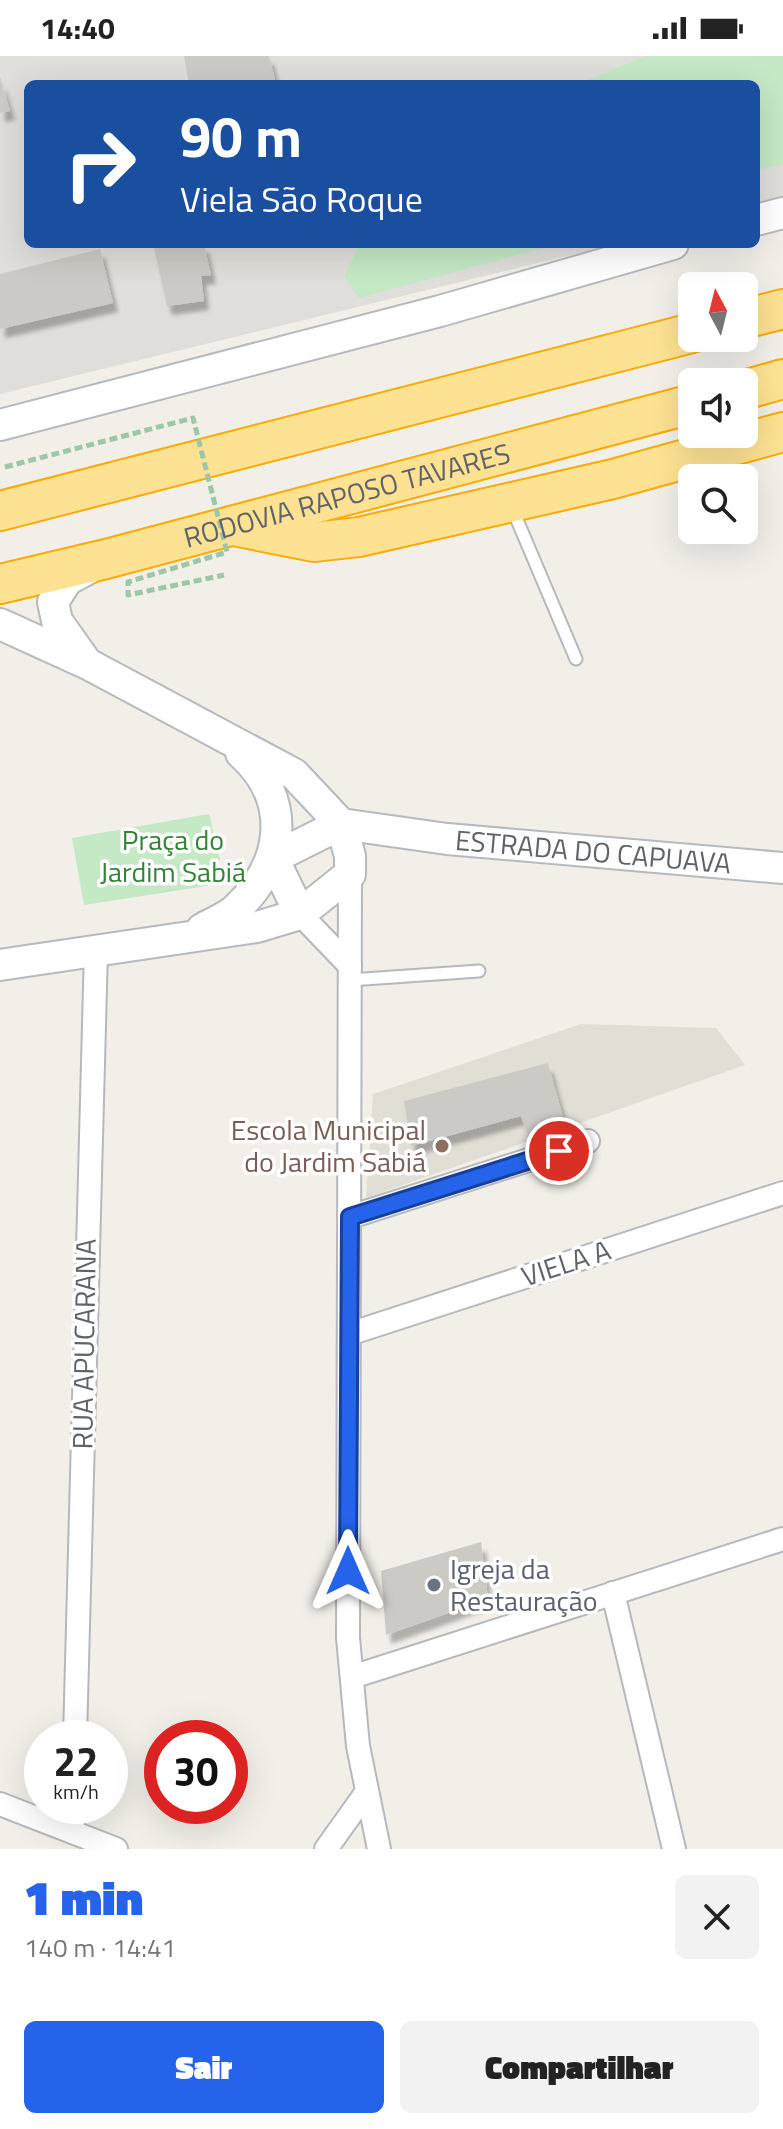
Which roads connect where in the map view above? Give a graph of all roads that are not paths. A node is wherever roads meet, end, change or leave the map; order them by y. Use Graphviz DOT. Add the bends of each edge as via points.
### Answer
graph roads {
  1 [pos="783,213"];
  2 [pos="760,219"];
  3 [pos="659,248"];
  4 [pos="783,307"];
  5 [pos="758,315"];
  6 [pos="678,337"];
  7 [pos="783,379"];
  8 [pos="758,386"];
  9 [pos="678,408"];
  10 [pos="0,425"];
  11 [pos="783,432"];
  12 [pos="510,504"];
  13 [pos="0,511"];
  14 [pos="231,525"];
  15 [pos="106,559"];
  16 [pos="0,584"];
  17 [pos="0,624"];
  18 [pos="576,659"];
  19 [pos="88,664"];
  20 [pos="224,738"];
  21 [pos="341,824"];
  22 [pos="404,834"];
  23 [pos="273,858"];
  24 [pos="783,868"];
  25 [pos="350,874"];
  26 [pos="300,914"];
  27 [pos="185,938"];
  28 [pos="96,950"];
  29 [pos="0,965"];
  30 [pos="479,971"];
  31 [pos="350,973"];
  32 [pos="588,1141"];
  33 [pos="783,1193"];
  34 [pos="350,1217"];
  35 [pos="349,1334"];
  36 [pos="783,1539"];
  37 [pos="613,1593"];
  38 [pos="352,1677"];
  39 [pos="75,1720"];
  40 [pos="366,1793"];
  41 [pos="0,1804"];
  42 [pos="73,1824"];
  43 [pos="73,1832"];
  44 [pos="116,1849"];
  45 [pos="326,1849"];
  46 [pos="379,1849"];
  47 [pos="674,1849"];
  1 -- 2 [label="main road"];
  3 -- 10 [label="main road" via="440,311"];
  4 -- 5 [label="highway"];
  6 -- 13 [label="highway"];
  7 -- 8 [label="highway"];
  9 -- 14 [label="highway, RODOVIA RAPOSO TAVARES"];
  11 -- 12 [label="highway"];
  12 -- 14 [label="highway" via="314,542"];
  12 -- 18 [label="lane"];
  14 -- 15 [label="highway, RODOVIA RAPOSO TAVARES"];
  15 -- 16 [label="highway, RODOVIA RAPOSO TAVARES"];
  15 -- 19 [label="main road" via="67,580 53,602 57,621"];
  17 -- 19 [label="main road"];
  19 -- 20 [label="main road"];
  20 -- 21 [label="main road" via="294,774"];
  20 -- 23 [label="main road" via="252,763 277,808"];
  21 -- 22 [label="main road, ESTRADA DO CAPUAVA"];
  21 -- 23 [label="main road"];
  21 -- 25 [label="main road"];
  22 -- 24 [label="main road, ESTRADA DO CAPUAVA"];
  22 -- 25 [label="main road"];
  23 -- 26 [label="main road"];
  23 -- 27 [label="main road" via="233,912"];
  25 -- 26 [label="main road"];
  25 -- 31 [label="street"];
  26 -- 27 [label="main road"];
  26 -- 31 [label="street"];
  27 -- 28 [label="main road"];
  28 -- 29 [label="main road"];
  28 -- 39 [label="street, RUA APUCARANA"];
  30 -- 31 [label="lane"];
  31 -- 34 [label="street"];
  32 -- 34 [label="street"];
  33 -- 35 [label="street, VIELA A"];
  34 -- 35 [label="street"];
  35 -- 38 [label="street"];
  36 -- 37 [label="street"];
  37 -- 38 [label="street"];
  37 -- 47 [label="street"];
  38 -- 40 [label="street"];
  40 -- 45 [label="street"];
  40 -- 46 [label="street"];
  41 -- 43 [label="street"];
  42 -- 43 [label="street"];
  43 -- 44 [label="street"];
}
